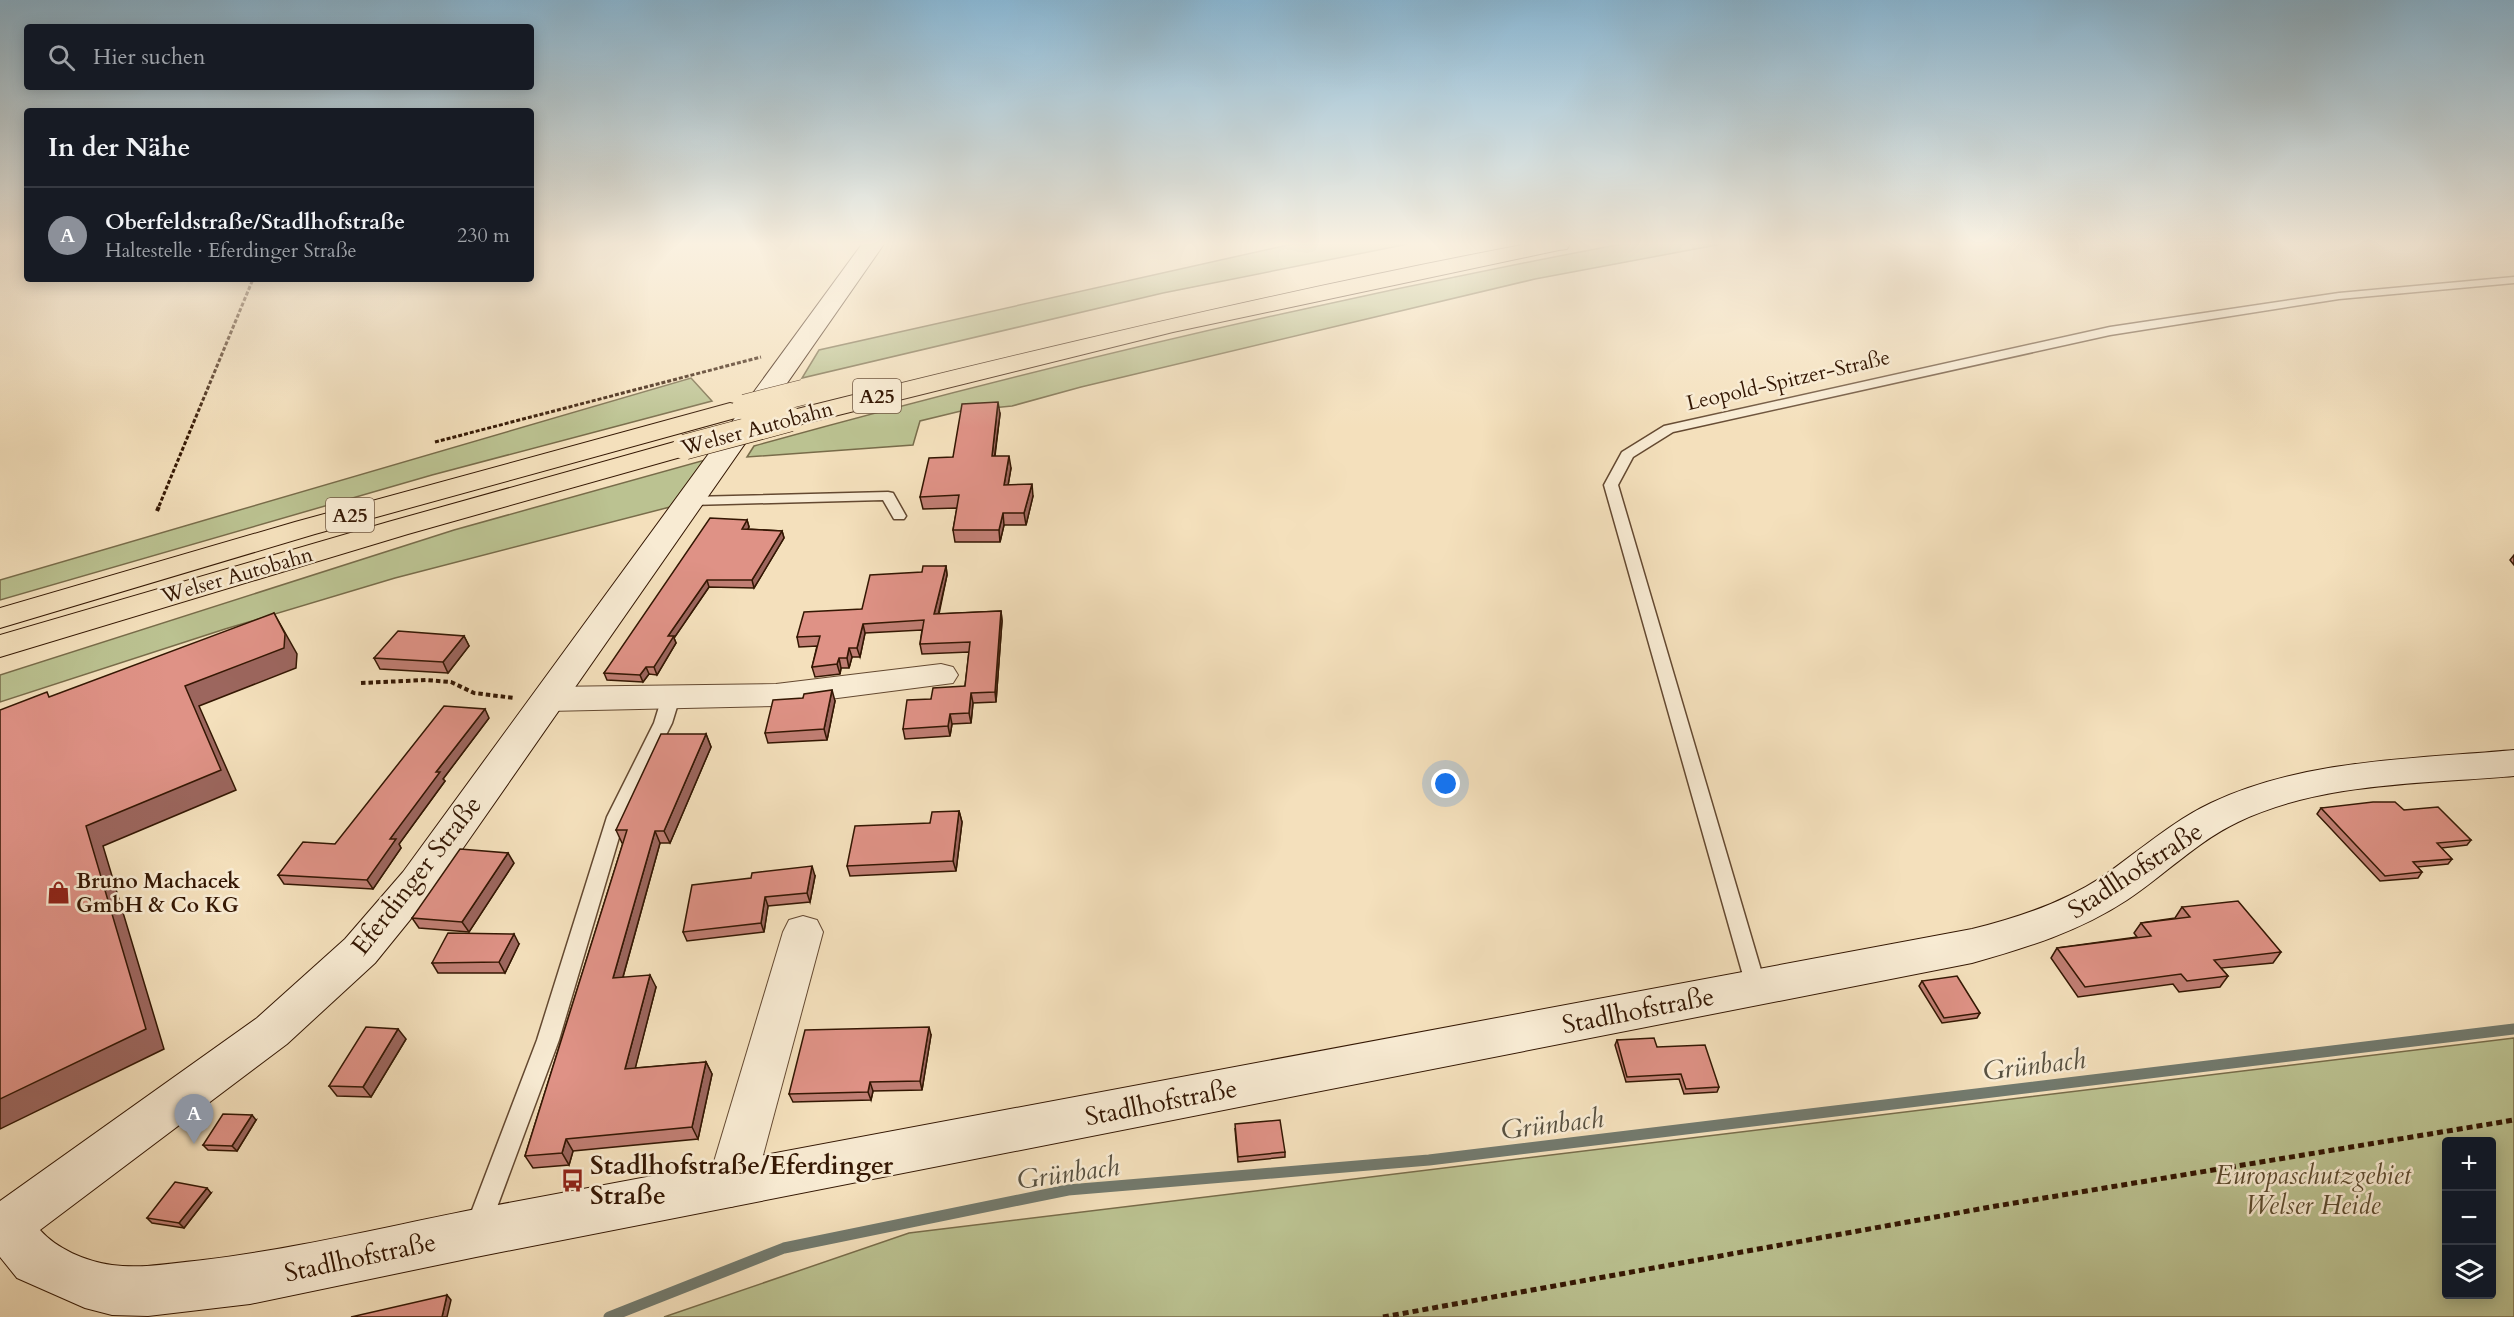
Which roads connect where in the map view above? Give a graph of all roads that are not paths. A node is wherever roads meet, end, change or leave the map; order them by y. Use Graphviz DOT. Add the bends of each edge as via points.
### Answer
graph roads {
  1 [pos="830,305"];
  2 [pos="1165,305"];
  3 [pos="1262,305"];
  4 [pos="2277,305"];
  5 [pos="691,501"];
  6 [pos="900,516"];
  7 [pos="105,614"];
  8 [pos="0,618"];
  9 [pos="0,646"];
  10 [pos="0,652"];
  11 [pos="941,675"];
  12 [pos="671,697"];
  13 [pos="548,699"];
  14 [pos="2514,763"];
  15 [pos="803,932"];
  16 [pos="1755,987"];
  17 [pos="731,1185"];
  18 [pos="3,1229"];
  19 [pos="476,1233"];
  20 [pos="139,1304"];
  1 -- 5 [label="street, Eferdinger Straße"];
  2 -- 8 [label="highway, Welser Autobahn / A25, bridge" via="701,419 305,528"];
  3 -- 7 [label="highway, Welser Autobahn / A25, bridge" via="965,374 685,447"];
  4 -- 16 [label="lane, Leopold-Spitzer-Straße" via="2110,331 1669,429 1627,455 1611,485"];
  5 -- 6 [label="lane" via="888,496"];
  5 -- 13 [label="street, Eferdinger Straße"];
  7 -- 9 [label="highway, Welser Autobahn / A25"];
  7 -- 10 [label="highway"];
  11 -- 12 [label="street" via="776,695"];
  12 -- 13 [label="street"];
  12 -- 19 [label="lane" via="663,723 616,817 548,1040"];
  13 -- 18 [label="street, Eferdinger Straße" via="417,883 360,951 272,1031"];
  14 -- 16 [label="street, Stadlhofstraße" via="2311,785 2264,798 2226,812 2185,836 2071,915 2021,934"];
  15 -- 17 [label="street"];
  16 -- 17 [label="street, Stadlhofstraße"];
  17 -- 19 [label="street, Stadlhofstraße"];
  18 -- 20 [label="street, Stadlhofstraße" via="35,1261"];
  19 -- 20 [label="street, Stadlhofstraße"];
}
